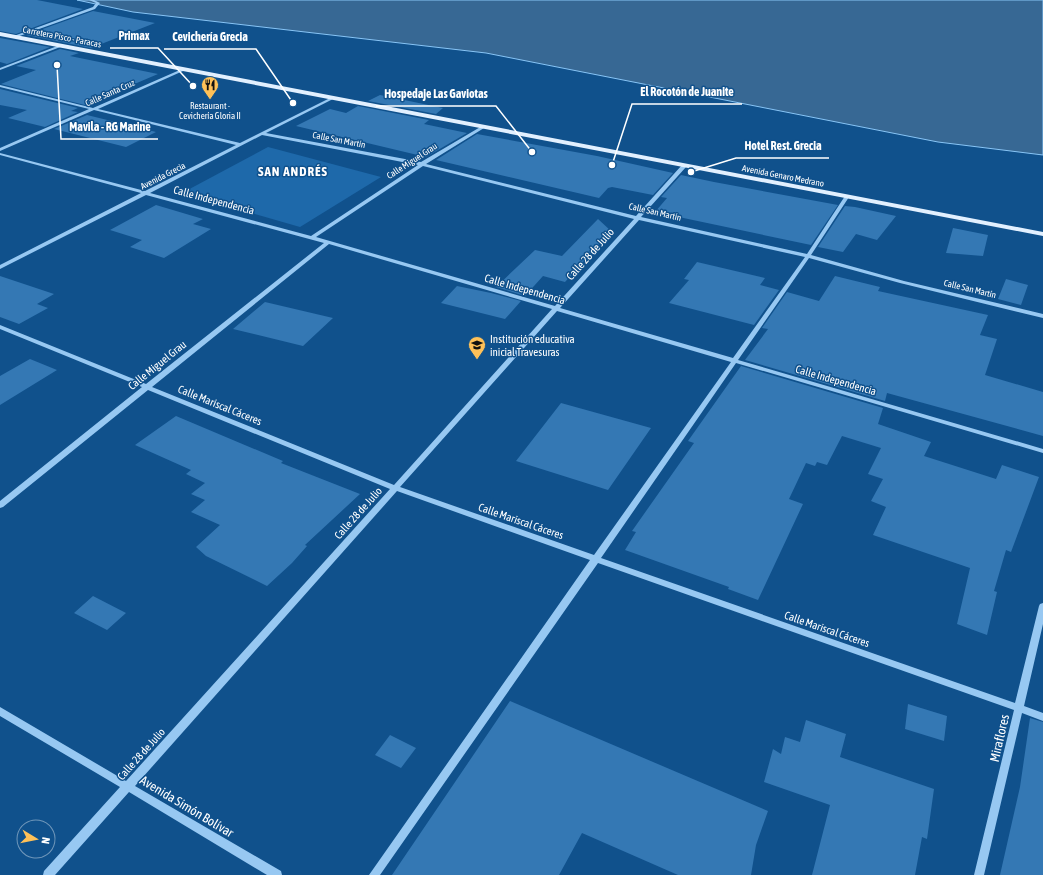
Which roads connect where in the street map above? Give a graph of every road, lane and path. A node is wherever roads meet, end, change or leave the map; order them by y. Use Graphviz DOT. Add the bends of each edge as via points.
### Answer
graph roads {
  1 [pos="91,0"];
  2 [pos="0,34"];
  3 [pos="13,37"];
  4 [pos="60,46"];
  5 [pos="0,68"];
  6 [pos="182,70"];
  7 [pos="0,86"];
  8 [pos="332,98"];
  9 [pos="94,109"];
  10 [pos="482,128"];
  11 [pos="262,134"];
  12 [pos="241,144"];
  13 [pos="0,150"];
  14 [pos="0,154"];
  15 [pos="422,164"];
  16 [pos="684,166"];
  17 [pos="147,193"];
  18 [pos="848,197"];
  19 [pos="638,218"];
  20 [pos="1043,234"];
  21 [pos="313,238"];
  22 [pos="328,242"];
  23 [pos="808,256"];
  24 [pos="0,267"];
  25 [pos="556,308"];
  26 [pos="1043,316"];
  27 [pos="0,327"];
  28 [pos="734,361"];
  29 [pos="146,387"];
  30 [pos="1043,451"];
  31 [pos="395,488"];
  32 [pos="0,505"];
  33 [pos="595,559"];
  34 [pos="1043,606"];
  35 [pos="1019,708"];
  36 [pos="0,710"];
  37 [pos="1043,717"];
  38 [pos="128,786"];
  39 [pos="48,875"];
  40 [pos="277,875"];
  41 [pos="374,875"];
  42 [pos="979,875"];
  1 -- 3 [label="street" via="98,3 94,8"];
  2 -- 3 [label="main road, Carretera Pisco - Paracas"];
  3 -- 4 [label="main road, Carretera Pisco - Paracas"];
  4 -- 5 [label="street"];
  4 -- 6 [label="main road, Carretera Pisco - Paracas"];
  6 -- 8 [label="main road, Carretera Pisco - Paracas"];
  6 -- 9 [label="street, Calle Santa Cruz"];
  7 -- 9 [label="street"];
  8 -- 10 [label="main road, Avenida Genaro Medrano"];
  8 -- 11 [label="street, Avenida Grecia"];
  9 -- 12 [label="street"];
  9 -- 13 [label="street, Calle Santa Cruz"];
  10 -- 15 [label="street, Calle Miguel Grau"];
  10 -- 16 [label="main road, Avenida Genaro Medrano"];
  11 -- 12 [label="street, Avenida Grecia"];
  11 -- 15 [label="street, Calle San Martín"];
  12 -- 17 [label="street, Avenida Grecia"];
  14 -- 17 [label="street, Calle Independencia"];
  15 -- 19 [label="street, Calle San Martín"];
  15 -- 21 [label="street, Calle Miguel Grau"];
  16 -- 18 [label="main road, Avenida Genaro Medrano"];
  16 -- 19 [label="street, Calle 28 de Julio"];
  17 -- 21 [label="street, Calle Independencia"];
  17 -- 24 [label="street, Avenida Grecia"];
  18 -- 20 [label="main road, Avenida Genaro Medrano"];
  18 -- 23 [label="street"];
  19 -- 23 [label="street, Calle San Martín"];
  19 -- 25 [label="street, Calle 28 de Julio"];
  21 -- 22 [label="street, Calle Independencia"];
  22 -- 25 [label="street, Calle Independencia"];
  22 -- 29 [label="street, Calle Miguel Grau"];
  23 -- 26 [label="street, Calle San Martín"];
  23 -- 28 [label="street"];
  25 -- 28 [label="street, Calle Independencia"];
  25 -- 31 [label="street, Calle 28 de Julio"];
  27 -- 29 [label="street, Calle Mariscal Cáceres"];
  28 -- 30 [label="street, Calle Independencia"];
  28 -- 33 [label="street"];
  29 -- 31 [label="street, Calle Mariscal Cáceres"];
  29 -- 32 [label="street, Calle Miguel Grau"];
  31 -- 33 [label="street, Calle Mariscal Cáceres"];
  31 -- 38 [label="street, Calle 28 de Julio"];
  33 -- 35 [label="street, Calle Mariscal Cáceres"];
  33 -- 41 [label="street"];
  34 -- 35 [label="street, Miraflores"];
  35 -- 37 [label="street, Calle Mariscal Cáceres"];
  35 -- 42 [label="street, Miraflores"];
  36 -- 38 [label="street, Avenida Simón Bolívar"];
  38 -- 39 [label="street, Calle 28 de Julio"];
  38 -- 40 [label="street, Avenida Simón Bolívar"];
}
